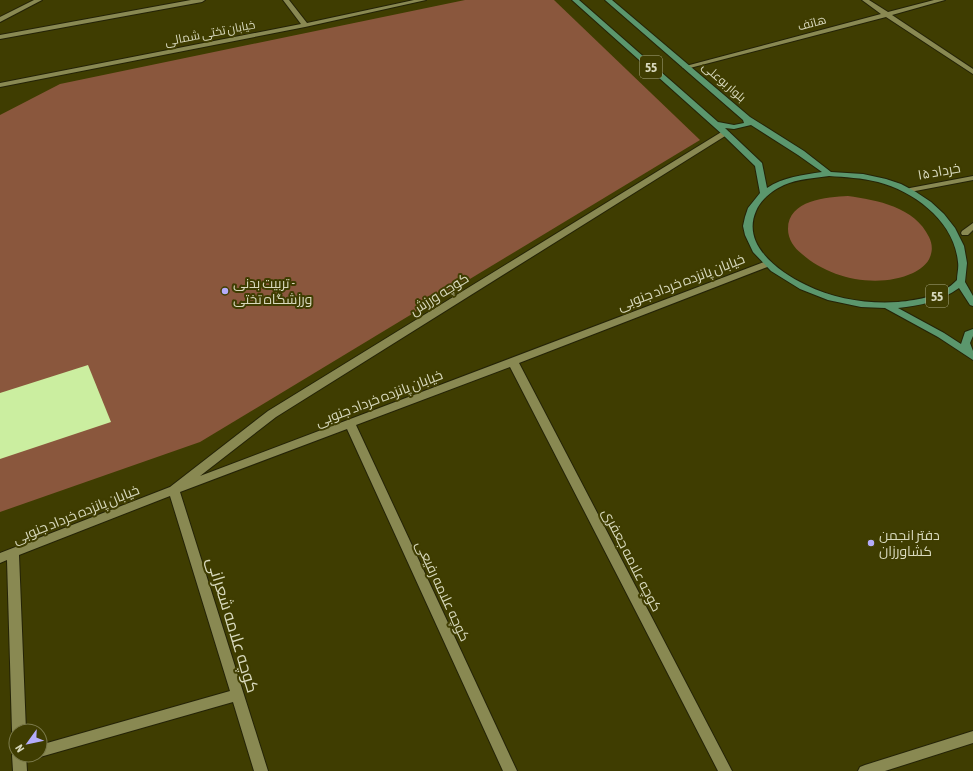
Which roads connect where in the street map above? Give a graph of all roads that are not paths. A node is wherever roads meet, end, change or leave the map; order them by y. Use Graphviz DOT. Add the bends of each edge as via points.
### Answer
graph roads {
  1 [pos="39,0"];
  2 [pos="202,0"];
  3 [pos="286,0"];
  4 [pos="423,0"];
  5 [pos="576,0"];
  6 [pos="608,0"];
  7 [pos="865,0"];
  8 [pos="942,0"];
  9 [pos="887,14"];
  10 [pos="0,20"];
  11 [pos="305,26"];
  12 [pos="0,38"];
  13 [pos="686,67"];
  14 [pos="973,72"];
  15 [pos="0,85"];
  16 [pos="747,118"];
  17 [pos="715,124"];
  18 [pos="726,134"];
  19 [pos="829,174"];
  20 [pos="973,178"];
  21 [pos="910,190"];
  22 [pos="764,193"];
  23 [pos="973,226"];
  24 [pos="966,236"];
  25 [pos="971,256"];
  26 [pos="767,264"];
  27 [pos="960,282"];
  28 [pos="973,303"];
  29 [pos="888,306"];
  30 [pos="973,332"];
  31 [pos="972,356"];
  32 [pos="514,362"];
  33 [pos="350,424"];
  34 [pos="174,490"];
  35 [pos="14,554"];
  36 [pos="0,558"];
  37 [pos="236,695"];
  38 [pos="19,723"];
  39 [pos="973,737"];
  40 [pos="48,750"];
  41 [pos="261,771"];
  42 [pos="510,771"];
  43 [pos="725,771"];
  44 [pos="865,771"];
  1 -- 10 [label="street"];
  2 -- 12 [label="street"];
  3 -- 11 [label="street"];
  4 -- 11 [label="street, خیابان تختی شمالی"];
  5 -- 17 [label="main road, 55"];
  6 -- 13 [label="main road, بلوار بوعلی / 55"];
  7 -- 9 [label="street"];
  8 -- 9 [label="street, هاتف"];
  9 -- 13 [label="street, هاتف"];
  9 -- 14 [label="street"];
  11 -- 15 [label="street, خیابان تختی شمالی"];
  13 -- 16 [label="main road, بلوار بوعلی / 55"];
  16 -- 17 [label="main road" via="748,124 734,127"];
  16 -- 19 [label="main road, بلوار بوعلی / 55"];
  17 -- 18 [label="main road, 55"];
  18 -- 22 [label="main road, 55" via="759,165"];
  18 -- 34 [label="street, کوچه ورزش" via="272,414"];
  19 -- 21 [label="main road, 55" via="870,178"];
  19 -- 22 [label="main road, 55" via="781,183"];
  20 -- 21 [label="street, ۱۵ خرداد"];
  21 -- 24 [label="main road, 55" via="934,202 952,217"];
  22 -- 26 [label="main road, 55" via="751,208 747,225 752,245"];
  23 -- 24 [label="street"];
  25 -- 27 [label="main road, 55" via="970,267"];
  26 -- 29 [label="main road, 55" via="790,281 820,294 853,303"];
  26 -- 32 [label="street, خیابان پانزده خرداد جنوبی"];
  27 -- 28 [label="main road, 55"];
  27 -- 29 [label="main road, 55" via="936,297 917,303"];
  29 -- 31 [label="main road, 55" via="941,335"];
  30 -- 31 [label="main road" via="968,334 965,342"];
  32 -- 33 [label="street, خیابان پانزده خرداد جنوبی"];
  32 -- 43 [label="street, کوچه علامه جعفری"];
  33 -- 34 [label="street, خیابان پانزده خرداد جنوبی"];
  33 -- 42 [label="street, کوچه علامه رفیعی"];
  34 -- 35 [label="street, خیابان پانزده خرداد جنوبی"];
  34 -- 37 [label="street, کوچه علامه شعرانی"];
  35 -- 36 [label="street, خیابان پانزده خرداد جنوبی"];
  35 -- 38 [label="street"];
  37 -- 40 [label="street"];
  37 -- 41 [label="street, کوچه علامه شعرانی"];
  39 -- 44 [label="street"];
}
